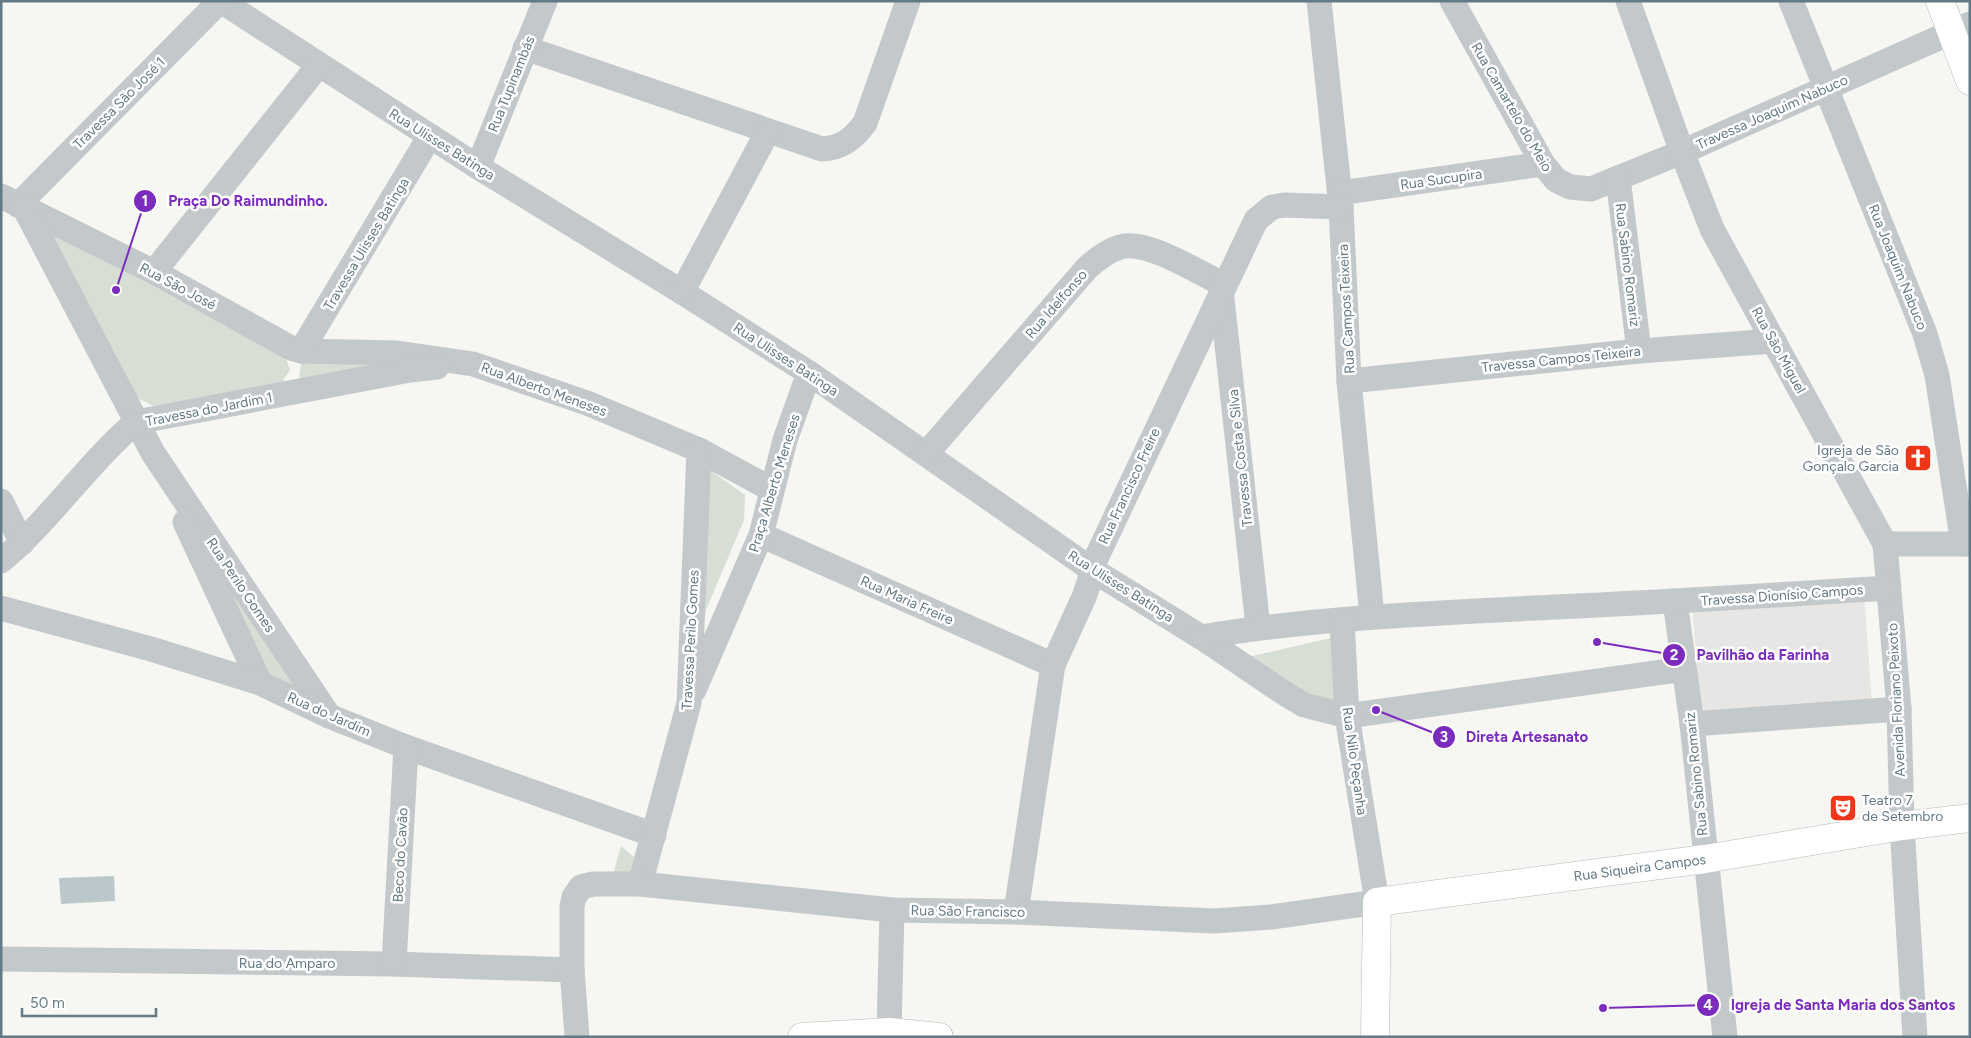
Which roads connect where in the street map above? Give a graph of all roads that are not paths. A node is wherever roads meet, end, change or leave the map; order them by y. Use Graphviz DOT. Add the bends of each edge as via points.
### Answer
graph roads {
  1 [pos="221,1"];
  2 [pos="545,1"];
  3 [pos="908,1"];
  4 [pos="1319,1"];
  5 [pos="1451,1"];
  6 [pos="1462,1"];
  7 [pos="1628,1"];
  8 [pos="1791,1"];
  9 [pos="1940,1"];
  10 [pos="1961,28"];
  11 [pos="526,48"];
  12 [pos="318,66"];
  13 [pos="1970,81"];
  14 [pos="1826,88"];
  15 [pos="768,131"];
  16 [pos="430,136"];
  17 [pos="1682,152"];
  18 [pos="1543,164"];
  19 [pos="478,168"];
  20 [pos="1618,178"];
  21 [pos="1591,189"];
  22 [pos="1340,200"];
  23 [pos="15,203"];
  24 [pos="154,272"];
  25 [pos="1222,288"];
  26 [pos="682,292"];
  27 [pos="1774,341"];
  28 [pos="296,350"];
  29 [pos="1639,351"];
  30 [pos="473,364"];
  31 [pos="810,373"];
  32 [pos="1349,381"];
  33 [pos="278,396"];
  34 [pos="136,422"];
  35 [pos="699,450"];
  36 [pos="153,453"];
  37 [pos="926,454"];
  38 [pos="771,489"];
  39 [pos="1,501"];
  40 [pos="761,535"];
  41 [pos="22,543"];
  42 [pos="1885,544"];
  43 [pos="1967,544"];
  44 [pos="1,561"];
  45 [pos="1091,569"];
  46 [pos="1889,588"];
  47 [pos="1675,601"];
  48 [pos="1,608"];
  49 [pos="1372,616"];
  50 [pos="1342,620"];
  51 [pos="1258,627"];
  52 [pos="1201,637"];
  53 [pos="1053,665"];
  54 [pos="1684,669"];
  55 [pos="260,683"];
  56 [pos="689,703"];
  57 [pos="1899,709"];
  58 [pos="329,716"];
  59 [pos="1348,716"];
  60 [pos="1692,724"];
  61 [pos="406,747"];
  62 [pos="1970,818"];
  63 [pos="1902,826"];
  64 [pos="654,835"];
  65 [pos="1705,859"];
  66 [pos="640,884"];
  67 [pos="1377,902"];
  68 [pos="892,910"];
  69 [pos="1016,912"];
  70 [pos="1,959"];
  71 [pos="394,964"];
  72 [pos="572,970"];
  73 [pos="882,1034"];
  74 [pos="577,1037"];
  75 [pos="802,1037"];
  76 [pos="939,1037"];
  77 [pos="1375,1037"];
  78 [pos="1725,1037"];
  79 [pos="1915,1037"];
  1 -- 12 [label="street, Rua Ulisses Batinga"];
  1 -- 23 [label="street, Travessa São José 1"];
  2 -- 11 [label="street, Rua Tupinambás"];
  3 -- 15 [label="street" via="865,123 857,134 837,148 822,149"];
  4 -- 22 [label="street, Rua Campos Teixeira"];
  5 -- 6 [label="street, Rua Camartelo do Meio"];
  5 -- 18 [label="street, Rua Camartelo do Meio"];
  7 -- 17 [label="street, Rua São Miguel"];
  8 -- 14 [label="street, Rua Joaquim Nabuco"];
  9 -- 10 [label="main road"];
  10 -- 13 [label="main road"];
  10 -- 14 [label="street, Travessa Joaquim Nabuco"];
  11 -- 15 [label="street"];
  11 -- 19 [label="street, Rua Tupinambás"];
  12 -- 16 [label="street, Rua Ulisses Batinga"];
  12 -- 24 [label="street"];
  14 -- 17 [label="street, Travessa Joaquim Nabuco"];
  14 -- 43 [label="street, Rua Joaquim Nabuco" via="1925,334 1937,375"];
  15 -- 26 [label="street"];
  16 -- 19 [label="street, Rua Ulisses Batinga"];
  16 -- 28 [label="street, Travessa Ulisses Batinga"];
  17 -- 20 [label="street, Travessa Joaquim Nabuco"];
  17 -- 27 [label="street, Rua São Miguel" via="1712,229"];
  18 -- 21 [label="street, Rua Camartelo do Meio" via="1556,180 1570,187"];
  18 -- 22 [label="street, Rua Sucupira"];
  19 -- 26 [label="street, Rua Ulisses Batinga"];
  20 -- 21 [label="street, Travessa Joaquim Nabuco"];
  20 -- 29 [label="street, Rua Sabino Romariz"];
  22 -- 25 [label="street, Rua Francisco Freire" via="1284,205 1264,212 1256,220"];
  22 -- 32 [label="street, Rua Campos Teixeira"];
  23 -- 24 [label="street, Rua São José"];
  23 -- 34 [label="street, Rua Perilo Gomes"];
  24 -- 28 [label="street, Rua São José"];
  25 -- 37 [label="street, Rua Idelfonso" via="1147,248 1122,247 1103,255 1087,268"];
  25 -- 45 [label="street, Rua Francisco Freire"];
  25 -- 51 [label="street, Travessa Costa e Silva"];
  26 -- 31 [label="street, Rua Ulisses Batinga"];
  27 -- 29 [label="street, Travessa Campos Teixeira"];
  27 -- 42 [label="street, Rua São Miguel"];
  28 -- 30 [label="street, Rua Alberto Meneses" via="397,353"];
  28 -- 33 [label="street" via="296,374 289,387"];
  29 -- 32 [label="street, Travessa Campos Teixeira"];
  30 -- 33 [label="street, Travessa do Jardim 1" via="410,370"];
  30 -- 35 [label="street, Rua Alberto Meneses" via="587,403"];
  31 -- 37 [label="street, Rua Ulisses Batinga"];
  31 -- 38 [label="street, Praça Alberto Meneses"];
  32 -- 49 [label="street, Rua Campos Teixeira"];
  33 -- 34 [label="street, Travessa do Jardim 1"];
  34 -- 36 [label="street, Rua Perilo Gomes"];
  34 -- 41 [label="street, Travessa do Jardim 1"];
  35 -- 38 [label="street, Rua Alberto Meneses"];
  35 -- 56 [label="street, Travessa Perilo Gomes"];
  36 -- 55 [label="street, Rua Perilo Gomes"];
  36 -- 58 [label="street, Rua Perilo Gomes"];
  37 -- 45 [label="street, Rua Ulisses Batinga"];
  38 -- 40 [label="street, Praça Alberto Meneses"];
  39 -- 41 [label="street"];
  40 -- 53 [label="street, Rua Maria Freire"];
  40 -- 56 [label="street, Praça Alberto Meneses"];
  41 -- 44 [label="street, Travessa do Jardim 1"];
  42 -- 43 [label="street"];
  42 -- 46 [label="street, Avenida Floriano Peixoto"];
  45 -- 52 [label="street, Rua Ulisses Batinga"];
  45 -- 53 [label="street, Rua Francisco Freire" via="1084,596"];
  46 -- 47 [label="street, Travessa Dionísio Campos"];
  46 -- 57 [label="street, Avenida Floriano Peixoto"];
  47 -- 49 [label="street, Travessa Dionísio Campos"];
  47 -- 54 [label="street, Rua Sabino Romariz"];
  48 -- 55 [label="street, Rua do Jardim"];
  49 -- 50 [label="street, Travessa Dionísio Campos"];
  50 -- 51 [label="street, Travessa Dionísio Campos"];
  50 -- 59 [label="street, Rua Nilo Peçanha"];
  51 -- 52 [label="street, Travessa Dionísio Campos"];
  52 -- 59 [label="street, Rua Ulisses Batinga" via="1304,705"];
  53 -- 69 [label="street, Rua Francisco Freire"];
  54 -- 59 [label="street"];
  54 -- 60 [label="street, Rua Sabino Romariz"];
  55 -- 58 [label="street, Rua do Jardim"];
  56 -- 64 [label="street, Travessa Perilo Gomes"];
  57 -- 60 [label="street"];
  57 -- 63 [label="street, Avenida Floriano Peixoto"];
  58 -- 61 [label="street, Rua do Jardim"];
  59 -- 67 [label="street, Rua Nilo Peçanha"];
  60 -- 65 [label="street, Rua Sabino Romariz"];
  61 -- 64 [label="street, Rua do Jardim"];
  61 -- 71 [label="street, Beco do Cavão"];
  62 -- 63 [label="main road, Rua Siqueira Campos"];
  63 -- 65 [label="main road, Rua Siqueira Campos"];
  63 -- 79 [label="street, Avenida Floriano Peixoto"];
  64 -- 66 [label="street, Travessa Perilo Gomes"];
  65 -- 67 [label="main road, Rua Siqueira Campos"];
  65 -- 78 [label="street, Rua Sabino Romariz"];
  66 -- 68 [label="street, Rua São Francisco"];
  66 -- 72 [label="street, Rua São Francisco" via="593,884 581,888 572,907"];
  67 -- 69 [label="street, Rua São Francisco" via="1271,917 1214,921"];
  67 -- 77 [label="main road"];
  68 -- 69 [label="street, Rua São Francisco"];
  68 -- 73 [label="street"];
  70 -- 71 [label="street, Rua do Amparo"];
  71 -- 72 [label="street, Rua do Amparo"];
  72 -- 74 [label="street"];
  73 -- 75 [label="main road"];
  73 -- 76 [label="main road"];
}
